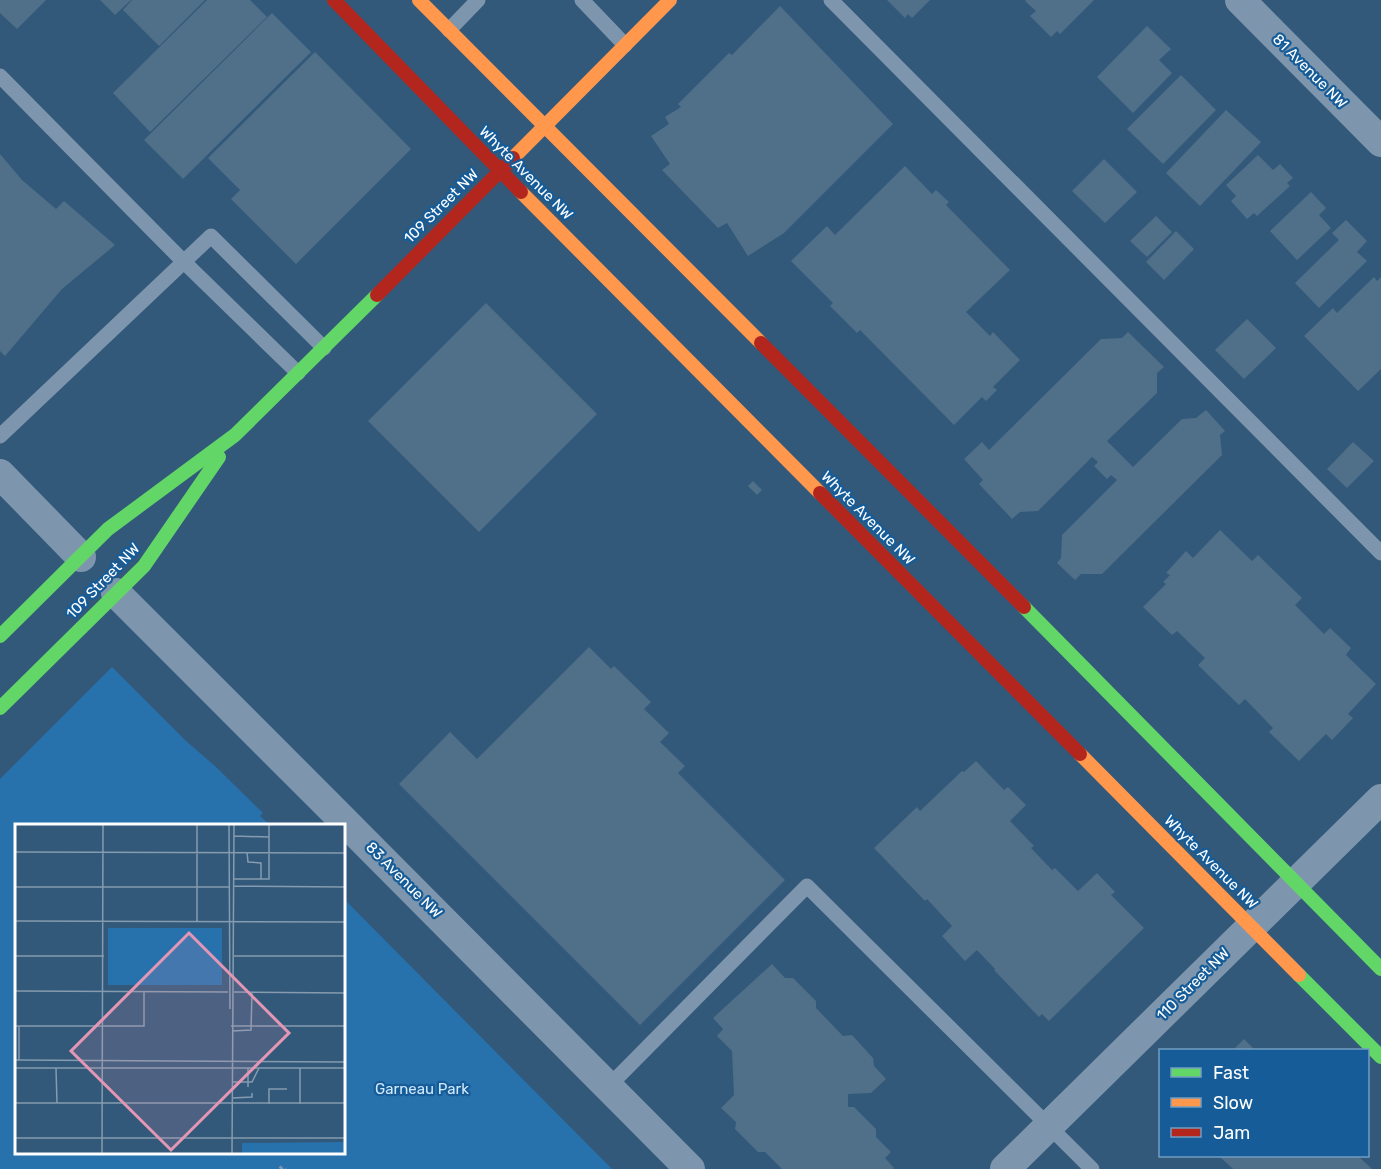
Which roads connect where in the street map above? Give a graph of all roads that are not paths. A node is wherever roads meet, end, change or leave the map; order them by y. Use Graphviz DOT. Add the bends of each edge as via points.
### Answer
graph roads {
  1 [pos="334,0"];
  2 [pos="419,0"];
  3 [pos="478,0"];
  4 [pos="582,0"];
  5 [pos="670,0"];
  6 [pos="831,0"];
  7 [pos="1240,0"];
  8 [pos="449,30"];
  9 [pos="625,45"];
  10 [pos="0,76"];
  11 [pos="544,126"];
  12 [pos="1381,142"];
  13 [pos="500,171"];
  14 [pos="184,262"];
  15 [pos="324,348"];
  16 [pos="298,373"];
  17 [pos="235,435"];
  18 [pos="0,436"];
  19 [pos="0,474"];
  20 [pos="1381,553"];
  21 [pos="81,557"];
  22 [pos="116,593"];
  23 [pos="0,636"];
  24 [pos="0,708"];
  25 [pos="1381,799"];
  26 [pos="1295,883"];
  27 [pos="1251,926"];
  28 [pos="1381,969"];
  29 [pos="1381,1056"];
  30 [pos="609,1086"];
  31 [pos="1049,1126"];
  32 [pos="690,1169"];
  33 [pos="1005,1169"];
  34 [pos="1092,1169"];
  1 -- 13 [label="main road, Whyte Avenue NW"];
  2 -- 8 [label="main road"];
  3 -- 8 [label="lane"];
  4 -- 9 [label="lane"];
  5 -- 9 [label="main road, 109 Street NW"];
  6 -- 20 [label="lane"];
  7 -- 12 [label="street, 81 Avenue NW"];
  8 -- 11 [label="main road"];
  9 -- 11 [label="main road, 109 Street NW"];
  10 -- 14 [label="lane"];
  11 -- 13 [label="main road, 109 Street NW"];
  11 -- 26 [label="main road"];
  13 -- 15 [label="main road, 109 Street NW"];
  13 -- 27 [label="main road, Whyte Avenue NW"];
  14 -- 15 [label="lane" via="211,236"];
  14 -- 16 [label="lane"];
  14 -- 18 [label="lane"];
  15 -- 16 [label="main road, 109 Street NW"];
  16 -- 17 [label="main road, 109 Street NW"];
  17 -- 21 [label="main road, 109 Street NW" via="108,529"];
  17 -- 22 [label="main road, 109 Street NW" via="144,566"];
  19 -- 21 [label="street"];
  21 -- 23 [label="main road, 109 Street NW"];
  22 -- 24 [label="main road, 109 Street NW"];
  22 -- 30 [label="street, 83 Avenue NW"];
  25 -- 26 [label="street, 110 Street NW"];
  26 -- 27 [label="street, 110 Street NW"];
  26 -- 28 [label="main road"];
  27 -- 29 [label="main road, Whyte Avenue NW"];
  27 -- 31 [label="street, 110 Street NW"];
  30 -- 31 [label="lane" via="807,886"];
  30 -- 32 [label="street, 83 Avenue NW"];
  31 -- 33 [label="street, 110 Street NW"];
  31 -- 34 [label="lane"];
}
